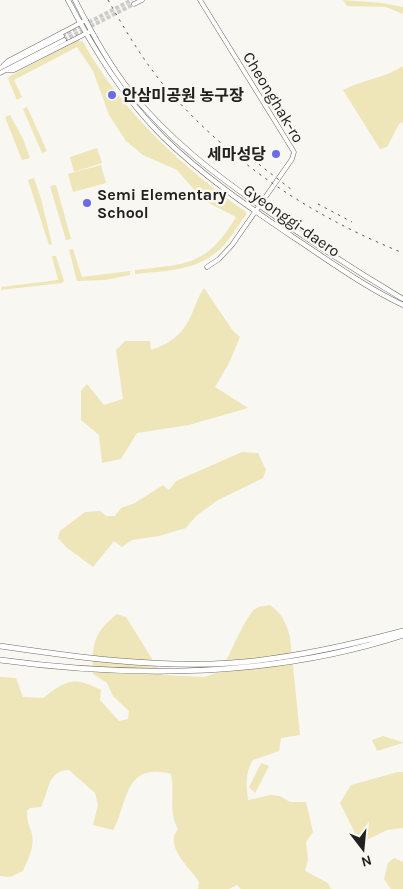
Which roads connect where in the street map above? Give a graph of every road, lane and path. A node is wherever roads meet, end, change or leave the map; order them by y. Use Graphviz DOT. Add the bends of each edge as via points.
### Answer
graph roads {
  1 [pos="68,0"];
  2 [pos="76,0"];
  3 [pos="142,0"];
  4 [pos="200,0"];
  5 [pos="134,4"];
  6 [pos="86,20"];
  7 [pos="80,23"];
  8 [pos="91,31"];
  9 [pos="86,34"];
  10 [pos="63,38"];
  11 [pos="3,68"];
  12 [pos="0,73"];
  13 [pos="259,205"];
  14 [pos="256,211"];
  15 [pos="207,267"];
  16 [pos="403,299"];
  17 [pos="403,305"];
  18 [pos="403,633"];
  19 [pos="0,646"];
  20 [pos="287,658"];
  21 [pos="0,660"];
  1 -- 7 [label="main road, Gyeonggi-daero"];
  2 -- 6 [label="main road, Gyeonggi-daero"];
  3 -- 5 [label="main road"];
  4 -- 13 [label="main road, Cheonghak-ro" via="294,152"];
  6 -- 7 [label="main road"];
  6 -- 8 [label="main road, Gyeonggi-daero"];
  7 -- 9 [label="main road, Gyeonggi-daero"];
  7 -- 11 [label="main road" via="8,61"];
  8 -- 9 [label="main road"];
  8 -- 13 [label="main road, Gyeonggi-daero" via="129,90 164,130 204,166"];
  9 -- 11 [label="main road" via="14,70"];
  9 -- 14 [label="main road, Gyeonggi-daero" via="115,80 162,136"];
  10 -- 11 [label="main road"];
  11 -- 12 [label="main road"];
  13 -- 14 [label="main road"];
  13 -- 16 [label="main road, Gyeonggi-daero"];
  14 -- 15 [label="main road" via="227,251"];
  14 -- 17 [label="main road, Gyeonggi-daero" via="355,279"];
  18 -- 20 [label="highway"];
  18 -- 20 [label="highway" via="322,656"];
  19 -- 20 [label="highway" via="62,655 178,664"];
  20 -- 21 [label="highway" via="229,668 132,671"];
}
